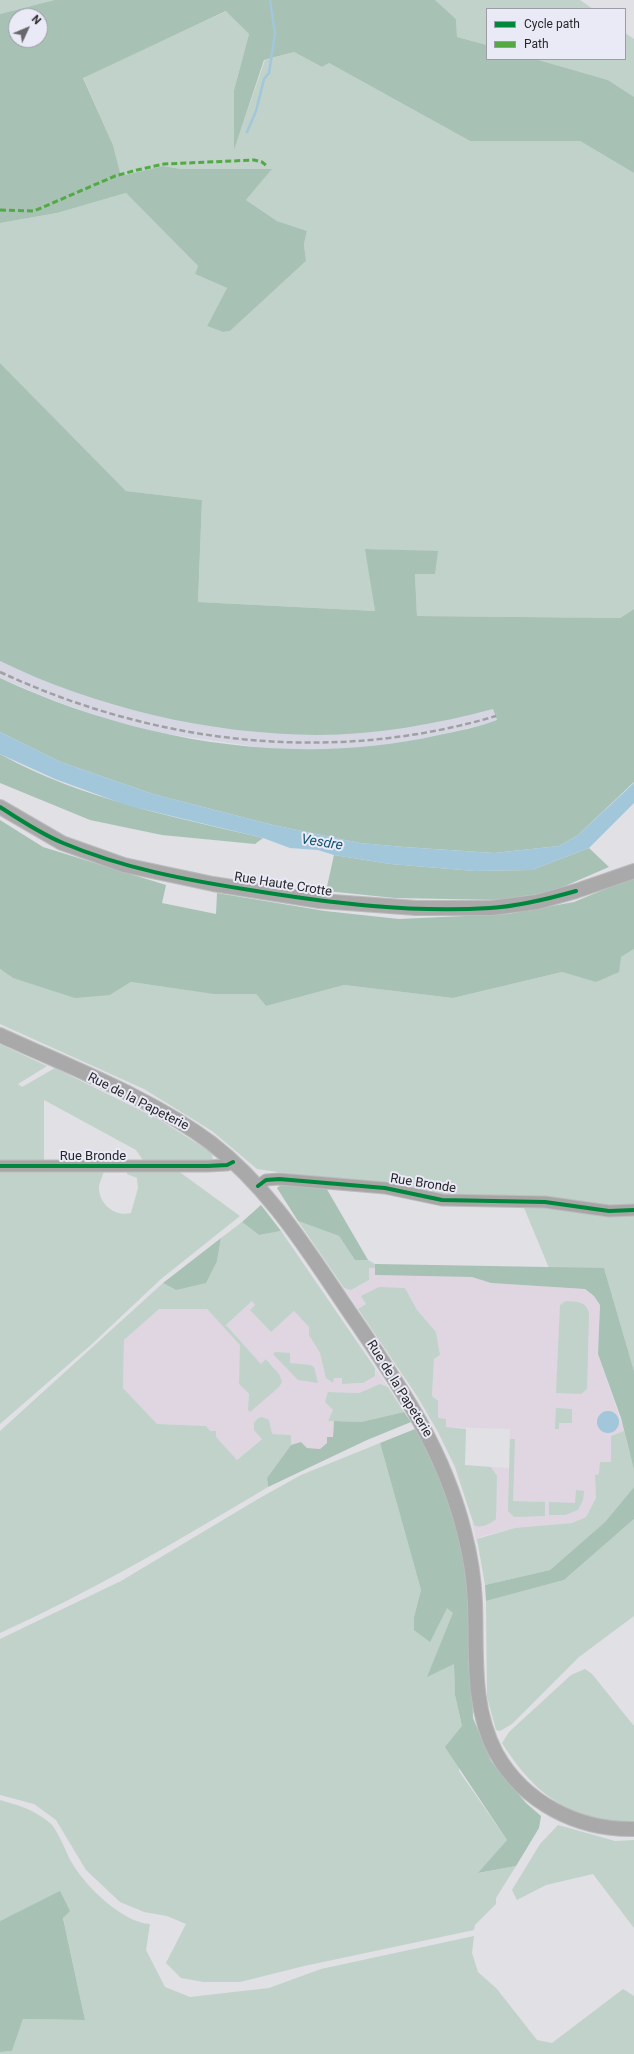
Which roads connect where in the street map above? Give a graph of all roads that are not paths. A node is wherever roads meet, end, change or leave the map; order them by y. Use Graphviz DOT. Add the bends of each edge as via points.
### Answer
graph roads {
  1 [pos="0,807"];
  2 [pos="634,870"];
  3 [pos="0,1035"];
  4 [pos="233,1162"];
  5 [pos="0,1166"];
  6 [pos="258,1186"];
  7 [pos="634,1210"];
  8 [pos="634,1829"];
  1 -- 2 [label="main road, Rue Haute Crotte" via="62,843 124,865 213,884 320,901 416,908 491,908 537,902"];
  3 -- 4 [label="main road, Rue de la Papeterie" via="131,1095 172,1117"];
  4 -- 5 [label="street, Rue Bronde" via="228,1165 208,1166"];
  4 -- 6 [label="main road, Rue de la Papeterie"];
  6 -- 7 [label="street, Rue Bronde" via="266,1180 279,1179 385,1188 442,1200 544,1202 609,1212"];
  6 -- 8 [label="main road, Rue de la Papeterie" via="291,1227 390,1372 431,1441 448,1478 462,1522 471,1566 480,1714 498,1756 515,1779 554,1810 569,1818 597,1826"];
}
